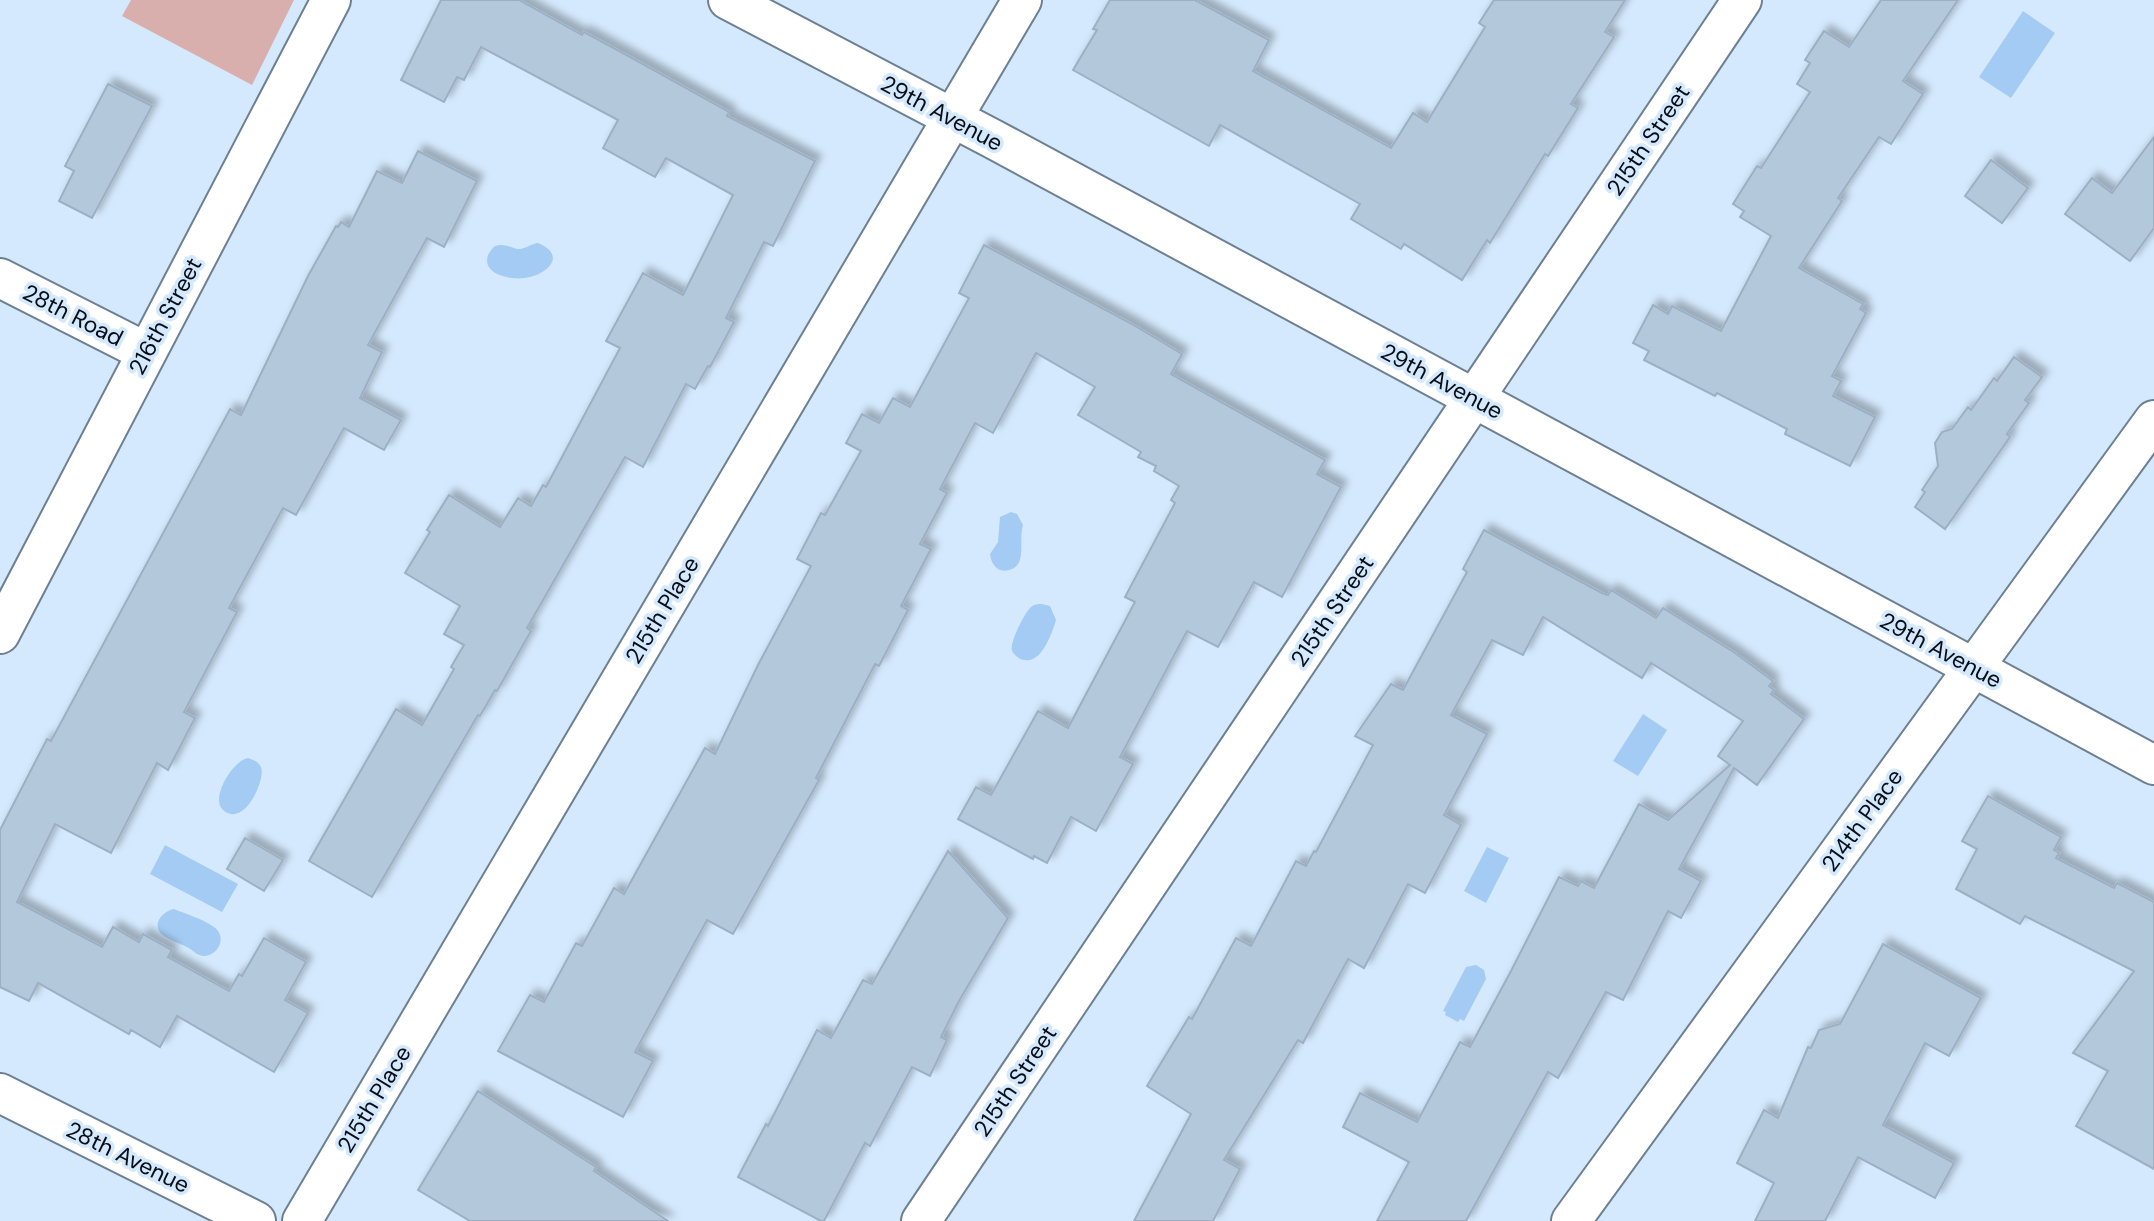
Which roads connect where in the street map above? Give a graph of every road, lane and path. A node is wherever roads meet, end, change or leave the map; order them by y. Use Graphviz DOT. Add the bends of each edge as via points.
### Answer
graph roads {
  1 [pos="331,0"];
  2 [pos="728,0"];
  3 [pos="1022,0"];
  4 [pos="1742,0"];
  5 [pos="952,118"];
  6 [pos="0,278"];
  7 [pos="146,352"];
  8 [pos="1475,398"];
  9 [pos="2154,420"];
  10 [pos="0,634"];
  11 [pos="1973,667"];
  12 [pos="2154,765"];
  13 [pos="0,1093"];
  14 [pos="256,1221"];
  15 [pos="302,1221"];
  16 [pos="921,1221"];
  17 [pos="1571,1221"];
  1 -- 7 [label="street, 216th Street"];
  2 -- 5 [label="street, 29th Avenue"];
  3 -- 5 [label="street, 215th Place"];
  4 -- 8 [label="street, 215th Street"];
  5 -- 8 [label="street, 29th Avenue"];
  5 -- 15 [label="street, 215th Place"];
  6 -- 7 [label="street, 28th Road"];
  7 -- 10 [label="street, 216th Street"];
  8 -- 11 [label="street, 29th Avenue"];
  8 -- 16 [label="street, 215th Street"];
  9 -- 11 [label="street, 214th Place"];
  11 -- 12 [label="street, 29th Avenue"];
  11 -- 17 [label="street, 214th Place"];
  13 -- 14 [label="street, 28th Avenue"];
}
